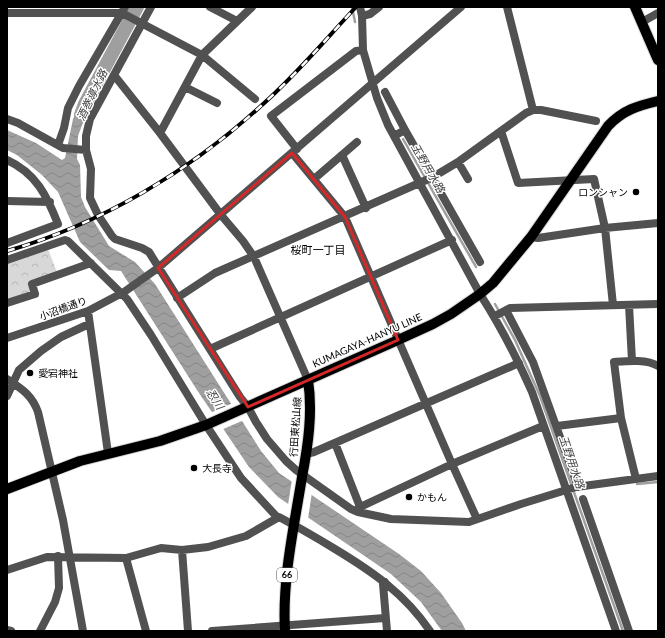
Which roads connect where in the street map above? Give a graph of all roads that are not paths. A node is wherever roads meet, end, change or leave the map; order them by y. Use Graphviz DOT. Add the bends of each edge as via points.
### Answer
graph roads {
  1 [pos="151,7"];
  2 [pos="210,7"];
  3 [pos="252,7"];
  4 [pos="360,7"];
  5 [pos="379,7"];
  6 [pos="461,7"];
  7 [pos="507,7"];
  8 [pos="635,7"];
  9 [pos="96,10"];
  10 [pos="124,12"];
  11 [pos="7,13"];
  12 [pos="658,13"];
  13 [pos="362,16"];
  14 [pos="237,21"];
  15 [pos="642,22"];
  16 [pos="140,23"];
  17 [pos="363,50"];
  18 [pos="202,55"];
  19 [pos="658,60"];
  20 [pos="114,75"];
  21 [pos="372,84"];
  22 [pos="185,86"];
  23 [pos="385,92"];
  24 [pos="255,99"];
  25 [pos="658,101"];
  26 [pos="217,103"];
  27 [pos="533,110"];
  28 [pos="7,119"];
  29 [pos="596,122"];
  30 [pos="406,130"];
  31 [pos="501,131"];
  32 [pos="160,133"];
  33 [pos="394,136"];
  34 [pos="357,142"];
  35 [pos="60,146"];
  36 [pos="82,150"];
  37 [pos="295,151"];
  38 [pos="342,155"];
  39 [pos="7,160"];
  40 [pos="458,162"];
  41 [pos="314,178"];
  42 [pos="468,179"];
  43 [pos="427,180"];
  44 [pos="571,180"];
  45 [pos="7,201"];
  46 [pos="50,202"];
  47 [pos="366,208"];
  48 [pos="221,215"];
  49 [pos="345,217"];
  50 [pos="658,223"];
  51 [pos="605,228"];
  52 [pos="531,237"];
  53 [pos="452,240"];
  54 [pos="7,243"];
  55 [pos="254,257"];
  56 [pos="7,260"];
  57 [pos="480,262"];
  58 [pos="91,263"];
  59 [pos="157,269"];
  60 [pos="371,277"];
  61 [pos="122,293"];
  62 [pos="480,294"];
  63 [pos="177,298"];
  64 [pos="7,303"];
  65 [pos="658,304"];
  66 [pos="613,305"];
  67 [pos="629,305"];
  68 [pos="506,310"];
  69 [pos="88,311"];
  70 [pos="495,316"];
  71 [pos="280,318"];
  72 [pos="89,324"];
  73 [pos="7,338"];
  74 [pos="398,340"];
  75 [pos="210,349"];
  76 [pos="632,361"];
  77 [pos="519,362"];
  78 [pos="658,366"];
  79 [pos="308,380"];
  80 [pos="10,381"];
  81 [pos="539,392"];
  82 [pos="7,396"];
  83 [pos="426,404"];
  84 [pos="246,408"];
  85 [pos="621,418"];
  86 [pos="208,425"];
  87 [pos="543,426"];
  88 [pos="557,426"];
  89 [pos="335,444"];
  90 [pos="108,453"];
  91 [pos="306,454"];
  92 [pos="452,464"];
  93 [pos="52,471"];
  94 [pos="302,476"];
  95 [pos="658,476"];
  96 [pos="636,479"];
  97 [pos="572,488"];
  98 [pos="7,489"];
  99 [pos="583,499"];
  100 [pos="359,510"];
  101 [pos="277,517"];
  102 [pos="477,519"];
  103 [pos="295,522"];
  104 [pos="182,550"];
  105 [pos="58,556"];
  106 [pos="70,557"];
  107 [pos="126,558"];
  108 [pos="7,570"];
  109 [pos="385,582"];
  110 [pos="385,618"];
  111 [pos="285,628"];
  112 [pos="7,630"];
  113 [pos="11,631"];
  114 [pos="40,631"];
  115 [pos="83,631"];
  116 [pos="146,631"];
  117 [pos="188,631"];
  118 [pos="212,631"];
  119 [pos="386,631"];
  120 [pos="430,631"];
  121 [pos="616,631"];
  122 [pos="629,631"];
  1 -- 16 [label="street"];
  2 -- 14 [label="street"];
  3 -- 14 [label="street"];
  4 -- 13 [label="street"];
  5 -- 13 [label="street"];
  6 -- 21 [label="street"];
  7 -- 27 [label="street"];
  8 -- 15 [label="main road"];
  9 -- 10 [label="street"];
  9 -- 11 [label="street"];
  10 -- 16 [label="street"];
  10 -- 35 [label="street" via="68,108"];
  12 -- 15 [label="street"];
  13 -- 17 [label="street"];
  14 -- 18 [label="street"];
  15 -- 19 [label="main road"];
  16 -- 18 [label="street"];
  16 -- 20 [label="street"];
  17 -- 21 [label="street"];
  17 -- 37 [label="street" via="356,51 271,116"];
  18 -- 22 [label="street"];
  18 -- 24 [label="street"];
  20 -- 32 [label="street"];
  20 -- 36 [label="street" via="90,119"];
  21 -- 33 [label="street"];
  21 -- 37 [label="street"];
  22 -- 26 [label="street"];
  22 -- 32 [label="street"];
  23 -- 30 [label="street"];
  25 -- 44 [label="main road, KUMAGAYA-HANYU LINE" via="626,111 615,119"];
  27 -- 29 [label="street" via="551,111"];
  27 -- 31 [label="street"];
  28 -- 35 [label="street"];
  30 -- 33 [label="street"];
  30 -- 43 [label="street"];
  31 -- 40 [label="street"];
  31 -- 44 [label="street" via="518,183"];
  32 -- 48 [label="street"];
  33 -- 43 [label="street"];
  34 -- 38 [label="street"];
  35 -- 36 [label="street"];
  36 -- 59 [label="street" via="91,169 90,198 98,215 115,239 149,252"];
  37 -- 41 [label="street"];
  37 -- 48 [label="street"];
  38 -- 41 [label="street"];
  38 -- 47 [label="street"];
  39 -- 46 [label="street" via="40,185"];
  40 -- 42 [label="street"];
  40 -- 43 [label="street"];
  41 -- 49 [label="street"];
  43 -- 47 [label="street"];
  43 -- 53 [label="street"];
  43 -- 57 [label="street"];
  44 -- 51 [label="street" via="594,179"];
  44 -- 52 [label="main road, KUMAGAYA-HANYU LINE"];
  45 -- 46 [label="street"];
  46 -- 54 [label="street" via="58,224"];
  47 -- 49 [label="street"];
  48 -- 55 [label="street"];
  48 -- 59 [label="street"];
  49 -- 55 [label="street"];
  49 -- 60 [label="street"];
  50 -- 51 [label="street"];
  51 -- 52 [label="street"];
  51 -- 66 [label="street"];
  52 -- 62 [label="main road, KUMAGAYA-HANYU LINE" via="493,283"];
  53 -- 60 [label="street"];
  53 -- 62 [label="street"];
  55 -- 63 [label="street" via="207,277"];
  55 -- 71 [label="street"];
  56 -- 58 [label="street" via="64,240"];
  58 -- 61 [label="street"];
  58 -- 64 [label="street" via="32,284 35,294"];
  59 -- 61 [label="street, 小沼橋通り"];
  59 -- 63 [label="street"];
  60 -- 71 [label="street"];
  60 -- 74 [label="street"];
  61 -- 69 [label="street, 小沼橋通り"];
  61 -- 86 [label="street"];
  62 -- 70 [label="street"];
  62 -- 74 [label="main road, KUMAGAYA-HANYU LINE" via="439,320"];
  63 -- 75 [label="street"];
  65 -- 67 [label="street"];
  66 -- 67 [label="street"];
  66 -- 68 [label="street"];
  67 -- 76 [label="street"];
  68 -- 70 [label="street"];
  68 -- 81 [label="street" via="533,362"];
  69 -- 72 [label="street"];
  69 -- 73 [label="street, 小沼橋通り"];
  70 -- 77 [label="street"];
  71 -- 75 [label="street"];
  71 -- 79 [label="street"];
  72 -- 80 [label="street" via="61,337 41,351"];
  72 -- 90 [label="street"];
  74 -- 79 [label="main road, KUMAGAYA-HANYU LINE"];
  74 -- 83 [label="street"];
  75 -- 84 [label="street"];
  76 -- 78 [label="street"];
  76 -- 85 [label="street" via="614,362"];
  77 -- 81 [label="street"];
  77 -- 83 [label="street"];
  79 -- 84 [label="main road, KUMAGAYA-HANYU LINE"];
  79 -- 91 [label="main road, 行田東松山線 / 66" via="310,407"];
  80 -- 82 [label="street"];
  80 -- 93 [label="street" via="31,397 35,404"];
  81 -- 87 [label="street"];
  81 -- 88 [label="street"];
  83 -- 89 [label="street"];
  83 -- 92 [label="street"];
  84 -- 86 [label="main road, KUMAGAYA-HANYU LINE"];
  84 -- 94 [label="street" via="267,439"];
  85 -- 88 [label="street"];
  85 -- 96 [label="street"];
  86 -- 90 [label="main road, KUMAGAYA-HANYU LINE" via="160,441"];
  86 -- 101 [label="street" via="242,478"];
  87 -- 92 [label="street"];
  87 -- 97 [label="street"];
  88 -- 97 [label="street"];
  89 -- 91 [label="street"];
  89 -- 100 [label="street"];
  90 -- 93 [label="main road, KUMAGAYA-HANYU LINE"];
  91 -- 94 [label="main road, 行田東松山線 / 66"];
  92 -- 100 [label="street"];
  92 -- 102 [label="street"];
  93 -- 98 [label="main road, KUMAGAYA-HANYU LINE"];
  93 -- 106 [label="street"];
  94 -- 100 [label="street"];
  94 -- 103 [label="main road, 66"];
  95 -- 96 [label="street"];
  96 -- 97 [label="street"];
  97 -- 102 [label="street"];
  97 -- 121 [label="street"];
  99 -- 122 [label="street"];
  100 -- 102 [label="street" via="391,519 469,522"];
  101 -- 103 [label="street"];
  101 -- 104 [label="street" via="246,536 208,547"];
  103 -- 109 [label="street"];
  103 -- 111 [label="main road, 66" via="286,587"];
  104 -- 107 [label="street" via="161,548"];
  104 -- 117 [label="street"];
  105 -- 106 [label="street"];
  105 -- 108 [label="street"];
  105 -- 114 [label="street" via="59,588"];
  106 -- 107 [label="street"];
  106 -- 115 [label="street"];
  107 -- 116 [label="street"];
  109 -- 110 [label="street"];
  109 -- 120 [label="street" via="412,607"];
  110 -- 111 [label="street"];
  110 -- 119 [label="street"];
  111 -- 118 [label="street"];
  112 -- 113 [label="street"];
}
